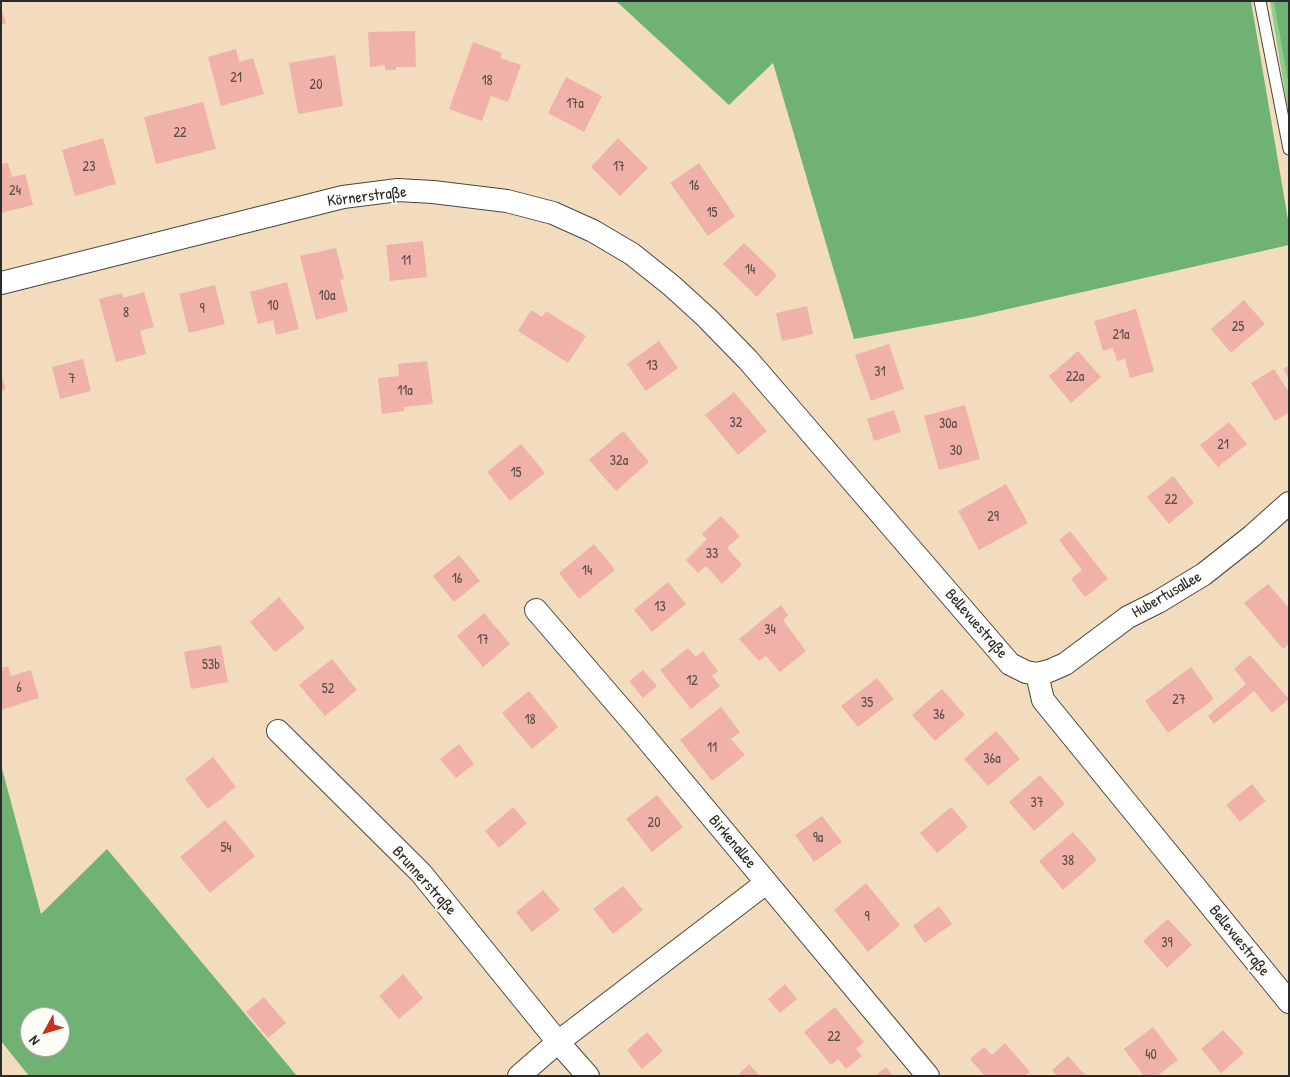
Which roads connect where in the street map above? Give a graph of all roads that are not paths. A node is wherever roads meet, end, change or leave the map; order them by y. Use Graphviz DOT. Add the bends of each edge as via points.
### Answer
graph roads {
  1 [pos="1260,1"];
  2 [pos="1289,149"];
  3 [pos="1,283"];
  4 [pos="748,360"];
  5 [pos="1289,503"];
  6 [pos="536,610"];
  7 [pos="1038,674"];
  8 [pos="278,731"];
  9 [pos="766,883"];
  10 [pos="1289,1002"];
  11 [pos="558,1042"];
  12 [pos="519,1076"];
  13 [pos="588,1076"];
  14 [pos="928,1076"];
  1 -- 2 [label="lane"];
  3 -- 4 [label="street, Körnerstraße" via="343,197 398,190 433,192 507,201 553,213 593,231 632,254 672,286"];
  4 -- 7 [label="street, Bellevuestraße" via="1010,664"];
  5 -- 7 [label="street, Hubertusallee" via="1204,574 1128,617 1064,664"];
  6 -- 9 [label="street, Birkenallee"];
  7 -- 10 [label="street, Bellevuestraße" via="1043,700"];
  8 -- 11 [label="street, Brunnerstraße" via="421,873"];
  9 -- 11 [label="street"];
  9 -- 14 [label="street, Birkenallee"];
  11 -- 12 [label="street"];
  11 -- 13 [label="street, Brunnerstraße"];
}
